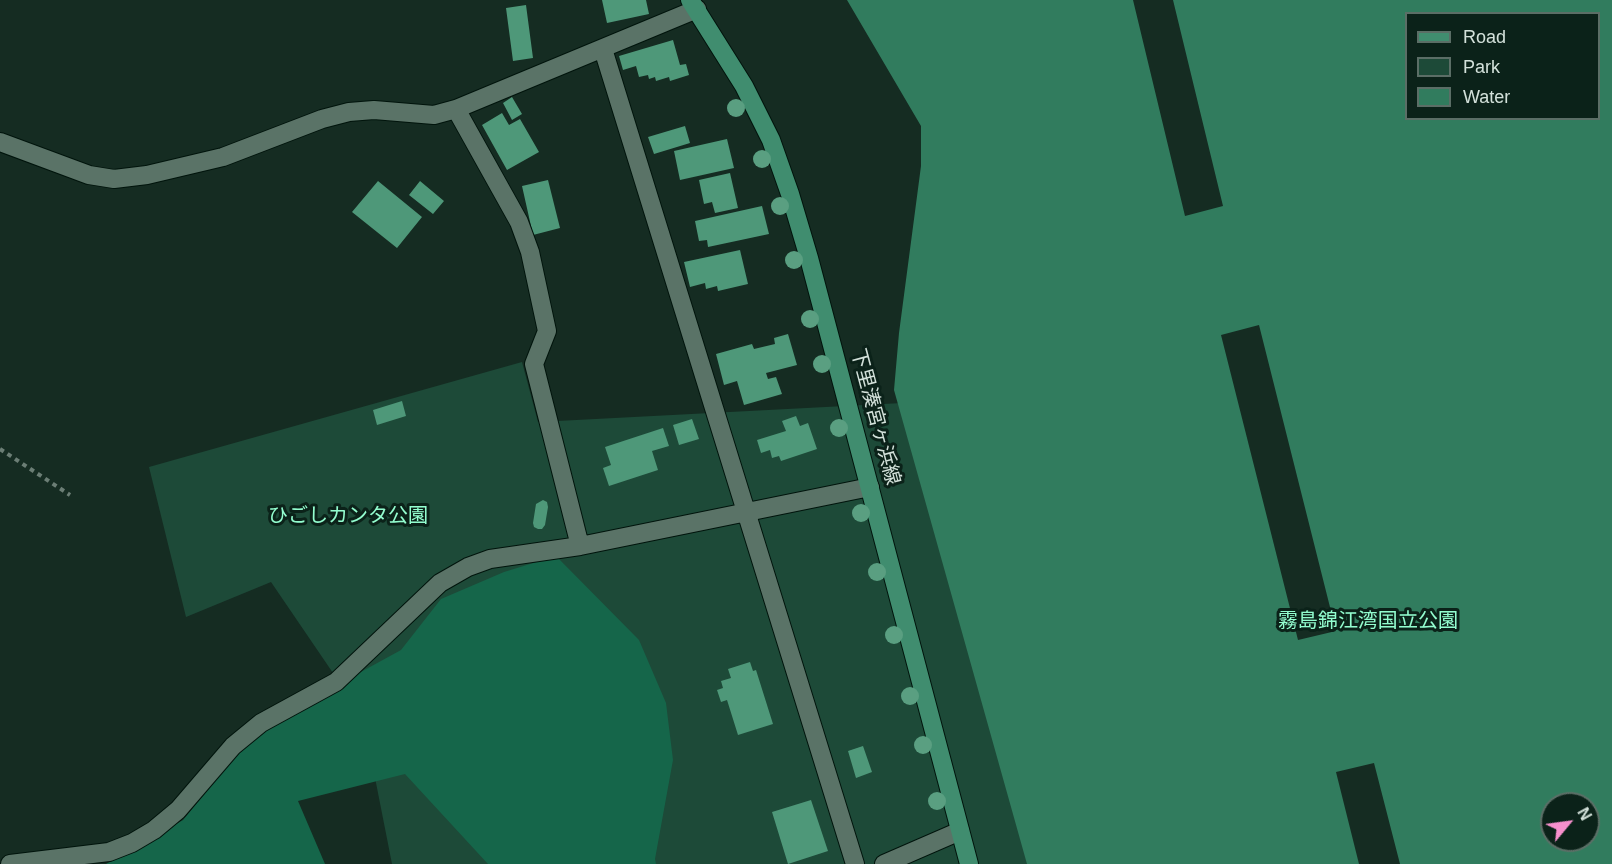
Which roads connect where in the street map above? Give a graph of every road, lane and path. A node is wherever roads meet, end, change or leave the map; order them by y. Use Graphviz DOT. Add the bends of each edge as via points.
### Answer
graph roads {
  1 [pos="694,4"];
  2 [pos="603,49"];
  3 [pos="456,109"];
  4 [pos="0,142"];
  5 [pos="0,449"];
  6 [pos="870,487"];
  7 [pos="70,495"];
  8 [pos="745,512"];
  9 [pos="580,546"];
  10 [pos="960,831"];
  11 [pos="10,864"];
  12 [pos="855,864"];
  13 [pos="884,864"];
  14 [pos="969,864"];
  1 -- 2 [label="street"];
  1 -- 6 [label="main road, 下里湊宮ヶ浜線" via="744,86 782,167"];
  2 -- 3 [label="street"];
  2 -- 8 [label="street"];
  3 -- 4 [label="street" via="434,115 349,112 223,157 147,176 114,179 89,175"];
  3 -- 9 [label="street" via="519,222 530,252 547,331 534,364"];
  5 -- 7 [label="path"];
  6 -- 8 [label="street"];
  6 -- 10 [label="main road, 下里湊宮ヶ浜線"];
  8 -- 9 [label="street"];
  8 -- 12 [label="street"];
  9 -- 11 [label="street" via="490,559 440,583 336,682 261,723 233,746 178,810 154,831 109,852"];
  10 -- 13 [label="street"];
  10 -- 14 [label="main road, 下里湊宮ヶ浜線"];
}
